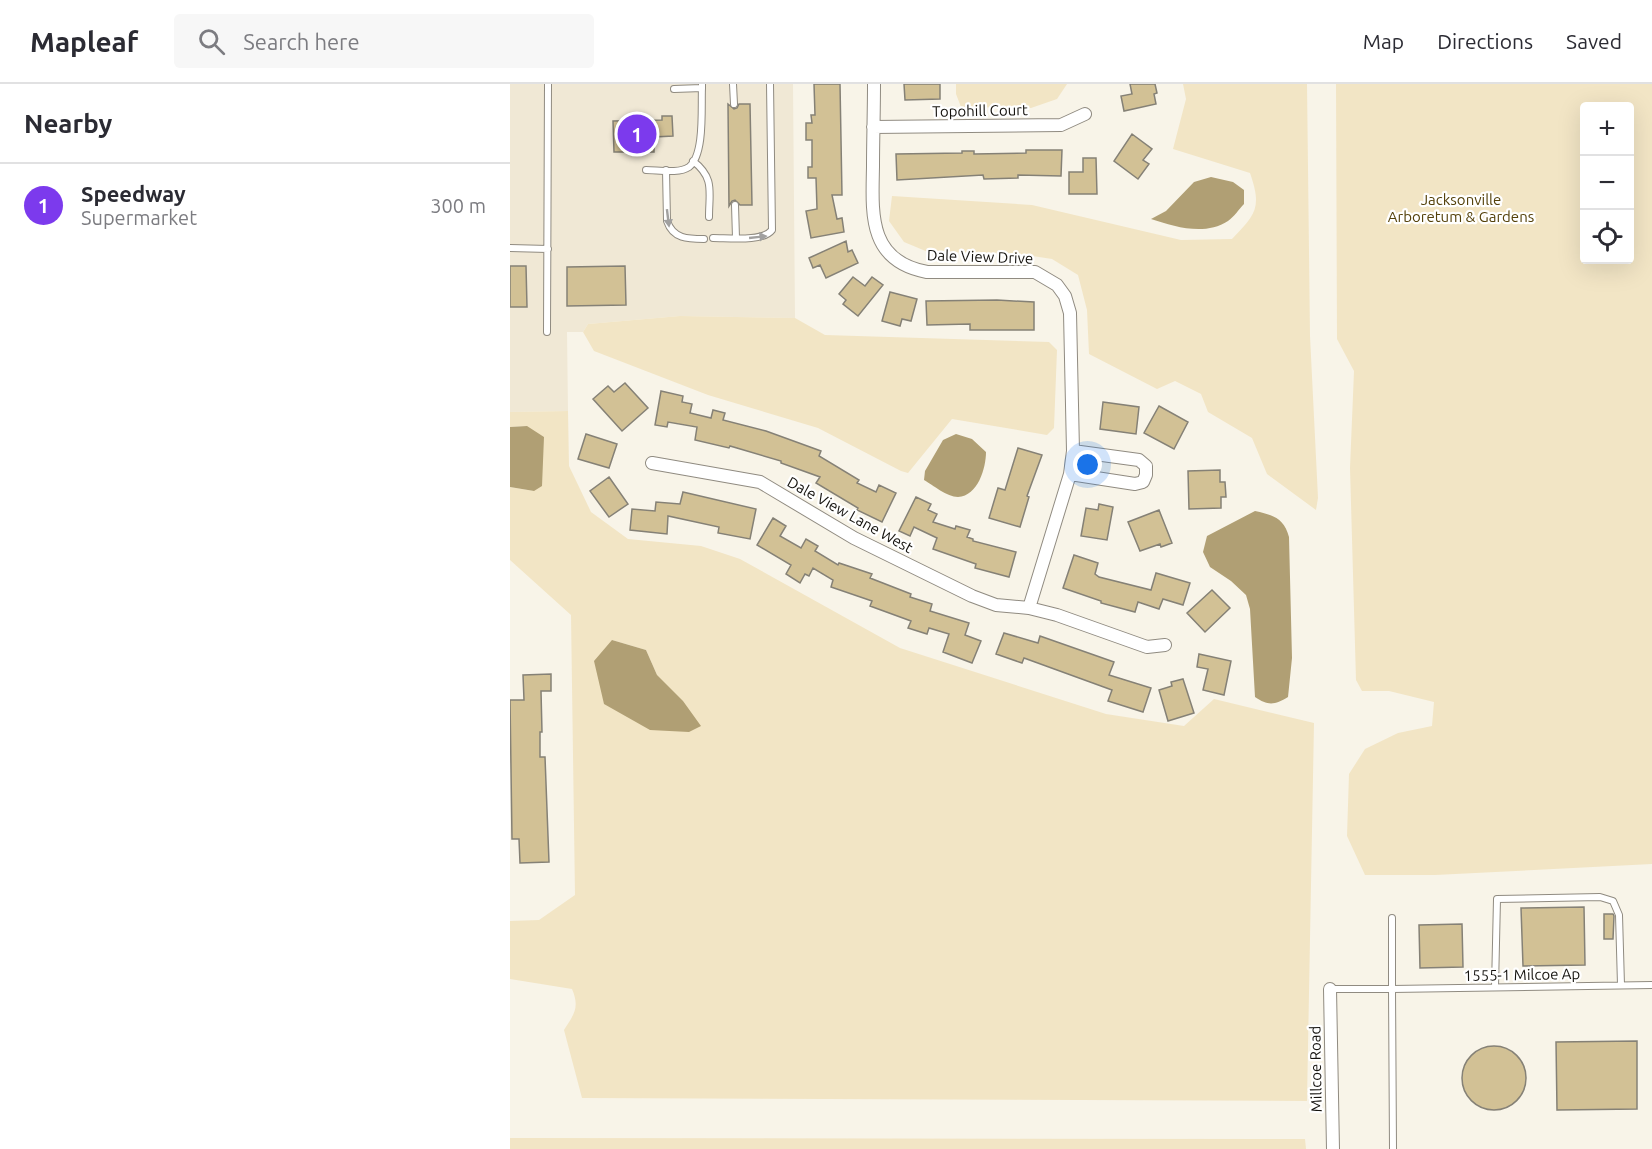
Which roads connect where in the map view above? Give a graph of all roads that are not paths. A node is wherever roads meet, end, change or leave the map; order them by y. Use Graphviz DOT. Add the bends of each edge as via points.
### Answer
graph roads {
  1 [pos="548,84"];
  2 [pos="733,84"];
  3 [pos="770,84"];
  4 [pos="874,84"];
  5 [pos="702,86"];
  6 [pos="674,89"];
  7 [pos="734,104"];
  8 [pos="1085,114"];
  9 [pos="873,127"];
  10 [pos="693,161"];
  11 [pos="646,170"];
  12 [pos="666,170"];
  13 [pos="735,206"];
  14 [pos="709,217"];
  15 [pos="713,238"];
  16 [pos="736,238"];
  17 [pos="704,239"];
  18 [pos="510,248"];
  19 [pos="548,249"];
  20 [pos="547,332"];
  21 [pos="1073,451"];
  22 [pos="652,463"];
  23 [pos="1070,474"];
  24 [pos="1029,608"];
  25 [pos="1165,645"];
  26 [pos="1392,918"];
  27 [pos="1621,985"];
  28 [pos="1652,985"];
  29 [pos="1495,987"];
  30 [pos="1330,989"];
  31 [pos="1392,989"];
  32 [pos="1333,1149"];
  33 [pos="1393,1149"];
  1 -- 19 [label="lane"];
  2 -- 7 [label="lane"];
  16 -- 3 [label="lane, one-way" via="760,238 772,230"];
  4 -- 9 [label="street, Dale View Drive"];
  5 -- 6 [label="lane"];
  5 -- 10 [label="lane" via="698,153"];
  8 -- 9 [label="street, Topohill Court" via="1061,125"];
  9 -- 21 [label="street, Dale View Drive" via="874,226 892,257 927,272 1035,272 1058,285 1065,296 1070,313"];
  10 -- 12 [label="lane" via="687,168"];
  10 -- 14 [label="lane" via="709,178"];
  11 -- 12 [label="lane"];
  12 -- 17 [label="lane, one-way" via="670,229 687,239"];
  13 -- 16 [label="lane"];
  15 -- 16 [label="lane"];
  18 -- 19 [label="lane"];
  19 -- 20 [label="lane"];
  21 -- 23 [label="street, Dale View Drive"];
  21 -- 23 [label="street" via="1139,460 1146,466 1146,475 1143,482 1135,484"];
  22 -- 24 [label="street, Dale View Lane West" via="760,482 854,538 972,596 996,605"];
  23 -- 24 [label="street, Dale View Drive"];
  24 -- 25 [label="street, Dale View Lane West" via="1147,647"];
  26 -- 31 [label="lane"];
  27 -- 28 [label="lane, 1555-1 Milcoe Ap"];
  27 -- 29 [label="lane, 1555-1 Milcoe Ap"];
  27 -- 29 [label="lane" via="1619,915 1613,901 1600,897 1497,899"];
  29 -- 31 [label="lane, 1555-1 Milcoe Ap"];
  30 -- 31 [label="lane, 1555-1 Milcoe Ap"];
  30 -- 32 [label="street, Millcoe Road"];
  31 -- 33 [label="lane"];
}
